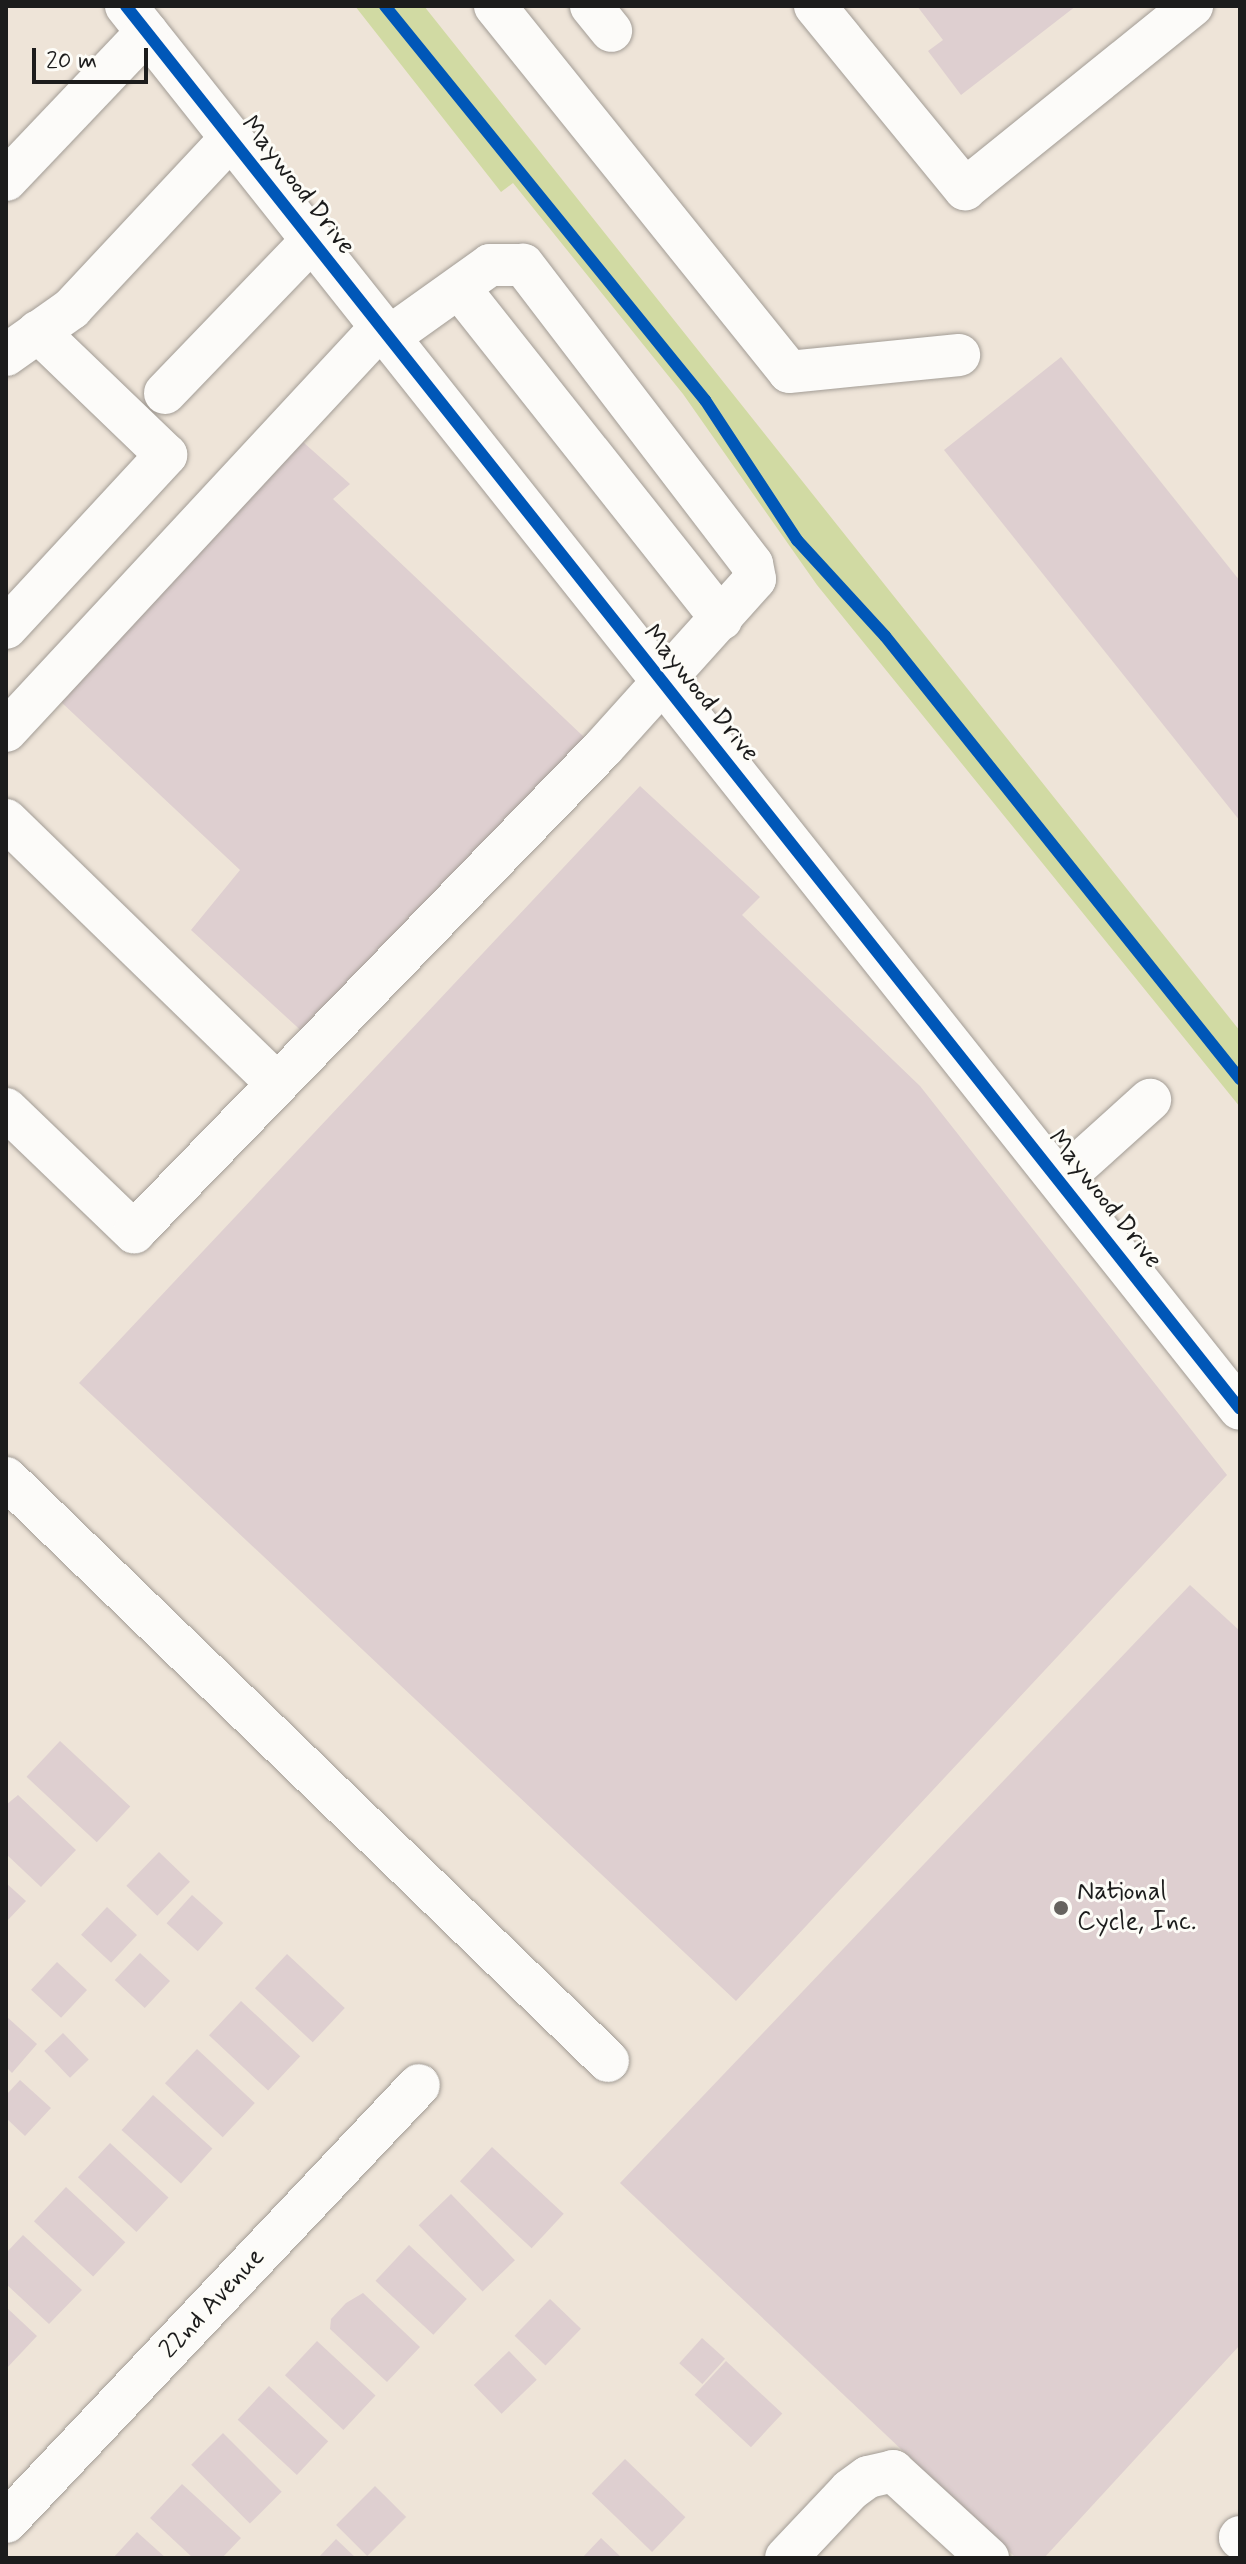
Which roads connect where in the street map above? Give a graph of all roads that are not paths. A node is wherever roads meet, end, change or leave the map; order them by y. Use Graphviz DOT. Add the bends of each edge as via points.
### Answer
graph roads {
  1 [pos="495,6"];
  2 [pos="815,6"];
  3 [pos="1192,6"];
  4 [pos="136,19"];
  5 [pos="231,138"];
  6 [pos="6,180"];
  7 [pos="312,240"];
  8 [pos="460,289"];
  9 [pos="385,332"];
  10 [pos="22,343"];
  11 [pos="959,355"];
  12 [pos="165,393"];
  13 [pos="722,619"];
  14 [pos="6,628"];
  15 [pos="664,683"];
  16 [pos="6,731"];
  17 [pos="6,820"];
  18 [pos="276,1083"];
  19 [pos="1150,1100"];
  20 [pos="6,1109"];
  21 [pos="1061,1180"];
  22 [pos="1240,1409"];
  23 [pos="6,1478"];
  24 [pos="608,2061"];
  25 [pos="419,2085"];
  26 [pos="6,2522"];
  27 [pos="786,2558"];
  28 [pos="988,2558"];
  1 -- 11 [label="street" via="789,372"];
  2 -- 3 [label="street" via="965,189"];
  4 -- 5 [label="street, Maywood Drive"];
  4 -- 6 [label="street"];
  5 -- 7 [label="street, Maywood Drive"];
  5 -- 10 [label="street" via="71,309"];
  7 -- 9 [label="street, Maywood Drive"];
  7 -- 12 [label="street"];
  8 -- 9 [label="street"];
  8 -- 13 [label="street"];
  8 -- 13 [label="street" via="490,265 523,265 752,564 755,579"];
  9 -- 15 [label="street, Maywood Drive"];
  9 -- 16 [label="street"];
  10 -- 14 [label="street" via="166,455"];
  13 -- 15 [label="street"];
  15 -- 18 [label="street"];
  15 -- 21 [label="street, Maywood Drive"];
  17 -- 18 [label="street"];
  18 -- 20 [label="street" via="134,1232"];
  19 -- 21 [label="street"];
  21 -- 22 [label="street, Maywood Drive"];
  23 -- 24 [label="street"];
  25 -- 26 [label="street, 22nd Avenue"];
  27 -- 28 [label="street" via="850,2490 868,2477 893,2471"];
}
